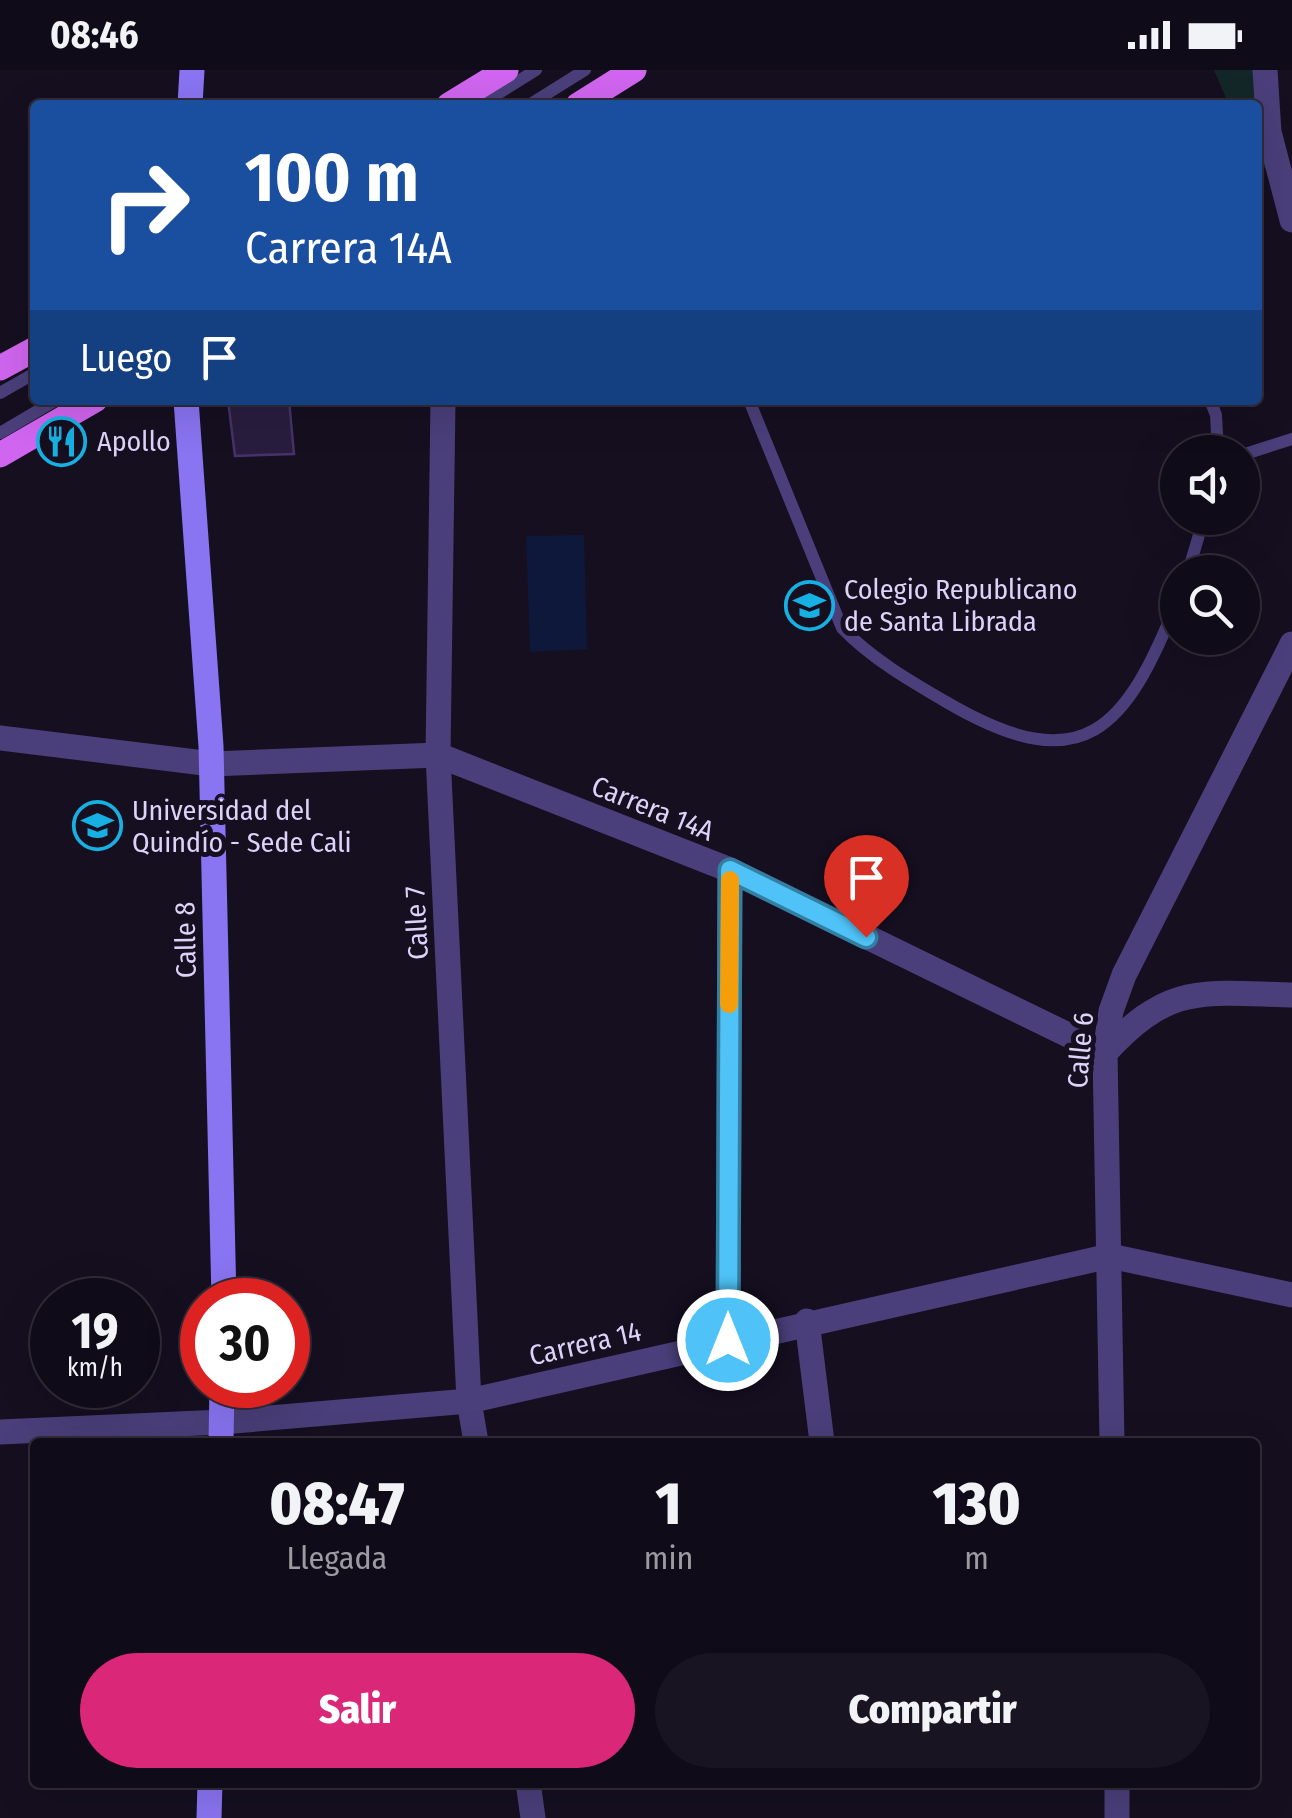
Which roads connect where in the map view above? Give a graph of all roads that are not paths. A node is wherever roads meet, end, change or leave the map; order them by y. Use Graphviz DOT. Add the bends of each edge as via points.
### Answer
graph roads {
  1 [pos="192,70"];
  2 [pos="506,70"];
  3 [pos="536,70"];
  4 [pos="585,70"];
  5 [pos="634,70"];
  6 [pos="1265,70"];
  7 [pos="190,100"];
  8 [pos="458,100"];
  9 [pos="488,100"];
  10 [pos="537,100"];
  11 [pos="586,100"];
  12 [pos="1292,220"];
  13 [pos="30,352"];
  14 [pos="0,368"];
  15 [pos="30,376"];
  16 [pos="0,393"];
  17 [pos="48,405"];
  18 [pos="86,405"];
  19 [pos="186,405"];
  20 [pos="443,405"];
  21 [pos="751,405"];
  22 [pos="1212,405"];
  23 [pos="0,433"];
  24 [pos="1217,435"];
  25 [pos="1292,439"];
  26 [pos="1260,449"];
  27 [pos="0,454"];
  28 [pos="1160,643"];
  29 [pos="1292,644"];
  30 [pos="0,738"];
  31 [pos="438,755"];
  32 [pos="212,764"];
  33 [pos="730,870"];
  34 [pos="1292,996"];
  35 [pos="1105,1052"];
  36 [pos="1110,1256"];
  37 [pos="224,1278"];
  38 [pos="1292,1294"];
  39 [pos="808,1322"];
  40 [pos="728,1340"];
  41 [pos="469,1401"];
  42 [pos="0,1432"];
  43 [pos="221,1432"];
  44 [pos="475,1438"];
  45 [pos="822,1438"];
  46 [pos="1112,1438"];
  47 [pos="210,1788"];
  48 [pos="529,1788"];
  49 [pos="1117,1788"];
  50 [pos="209,1818"];
  51 [pos="533,1818"];
  52 [pos="1118,1818"];
  1 -- 7 [label="street"];
  2 -- 8 [label="main road"];
  3 -- 9 [label="lane"];
  4 -- 10 [label="lane"];
  5 -- 11 [label="main road"];
  6 -- 12 [label="street" via="1269,132"];
  13 -- 14 [label="main road"];
  15 -- 16 [label="lane"];
  17 -- 23 [label="lane"];
  18 -- 27 [label="main road"];
  19 -- 32 [label="street, Calle 8"];
  20 -- 31 [label="street, Calle 7"];
  21 -- 28 [label="lane" via="842,628 906,679 1032,742 1063,742 1112,718"];
  22 -- 24 [label="lane"];
  25 -- 26 [label="lane"];
  29 -- 35 [label="street, Calle 6" via="1124,975"];
  30 -- 32 [label="street, Carrera 14A"];
  31 -- 32 [label="street, Carrera 14A"];
  31 -- 33 [label="street, Carrera 14A"];
  31 -- 41 [label="street, Calle 7"];
  32 -- 37 [label="street, Calle 8"];
  33 -- 35 [label="street, Carrera 14A"];
  33 -- 40 [label="street"];
  34 -- 35 [label="street" via="1173,998 1134,1021"];
  35 -- 36 [label="street, Calle 6"];
  36 -- 38 [label="street, Carrera 14"];
  36 -- 39 [label="street, Carrera 14"];
  36 -- 46 [label="street, Calle 6"];
  39 -- 40 [label="street, Carrera 14"];
  39 -- 45 [label="street"];
  40 -- 41 [label="street, Carrera 14"];
  41 -- 43 [label="street, Carrera 14"];
  41 -- 44 [label="street, Calle 7"];
  42 -- 43 [label="street, Carrera 14"];
  47 -- 50 [label="street"];
  48 -- 51 [label="street"];
  49 -- 52 [label="street"];
}
